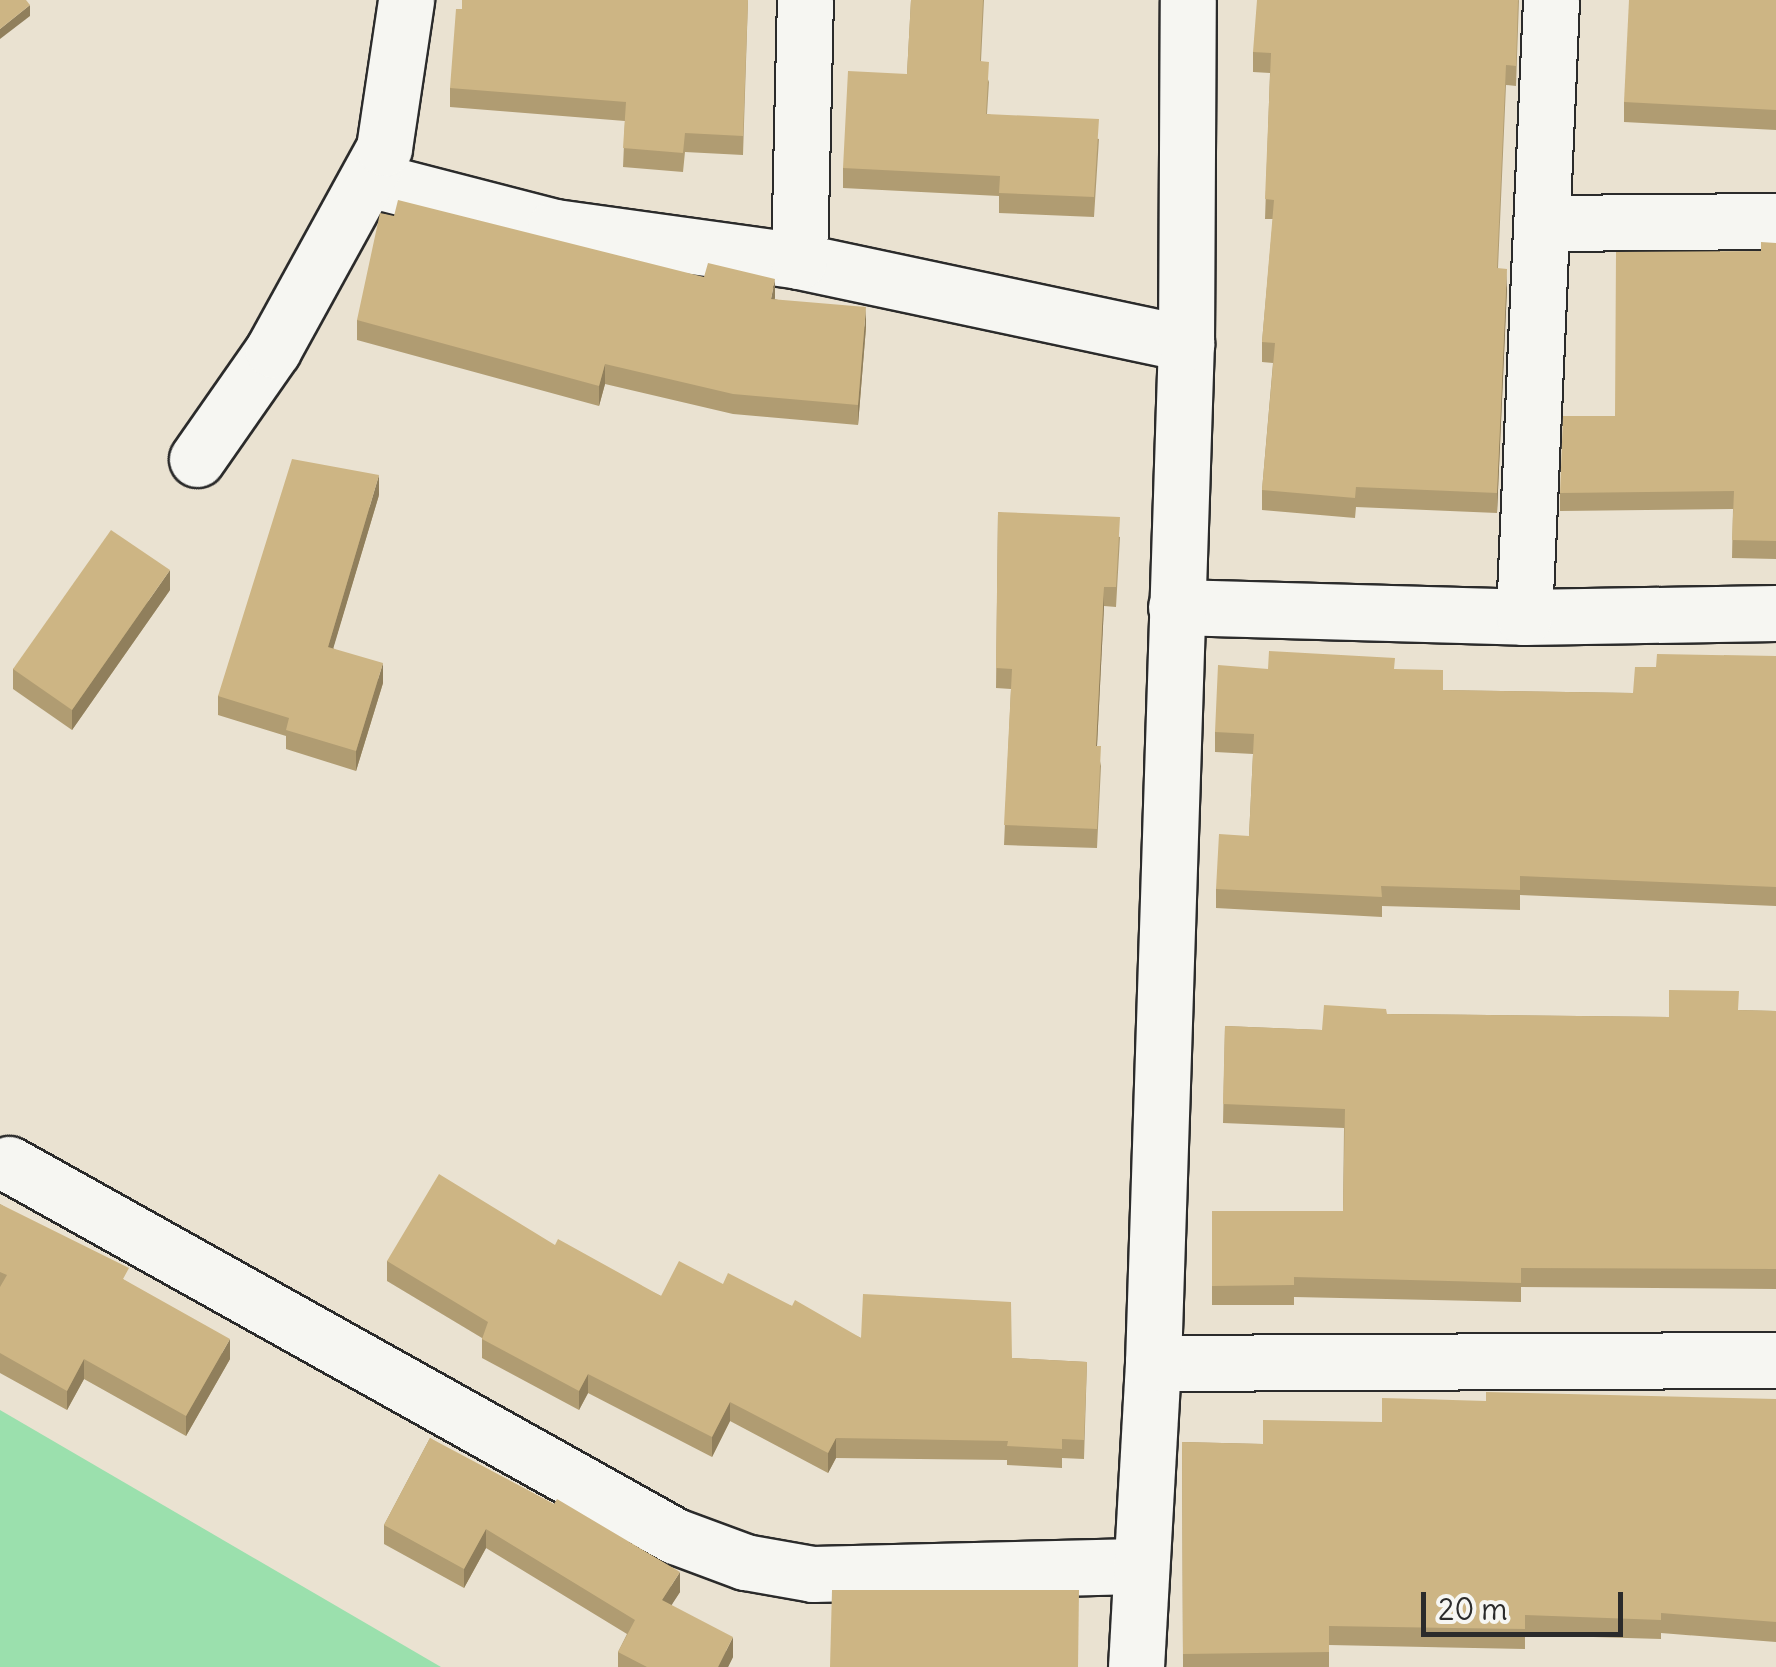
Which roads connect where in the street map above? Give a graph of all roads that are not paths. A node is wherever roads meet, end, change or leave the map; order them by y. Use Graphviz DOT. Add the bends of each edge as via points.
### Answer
graph roads {
  1 [pos="406,0"];
  2 [pos="806,0"];
  3 [pos="1188,0"];
  4 [pos="1551,0"];
  5 [pos="369,179"];
  6 [pos="1776,221"];
  7 [pos="1546,222"];
  8 [pos="799,260"];
  9 [pos="1186,344"];
  10 [pos="198,459"];
  11 [pos="1176,607"];
  12 [pos="1776,613"];
  13 [pos="1524,617"];
  14 [pos="9,1164"];
  15 [pos="1776,1360"];
  16 [pos="1153,1364"];
  17 [pos="1136,1566"];
  18 [pos="1136,1667"];
  1 -- 5 [label="street" via="384,148"];
  2 -- 8 [label="street"];
  3 -- 9 [label="street"];
  4 -- 7 [label="street"];
  5 -- 8 [label="street" via="556,226"];
  5 -- 10 [label="street" via="273,350"];
  6 -- 7 [label="street"];
  7 -- 13 [label="street"];
  8 -- 9 [label="street"];
  9 -- 11 [label="street"];
  11 -- 13 [label="street"];
  11 -- 16 [label="street"];
  12 -- 13 [label="street"];
  14 -- 17 [label="street" via="675,1536 745,1562 813,1574"];
  15 -- 16 [label="street"];
  16 -- 17 [label="street"];
  17 -- 18 [label="street"];
}
